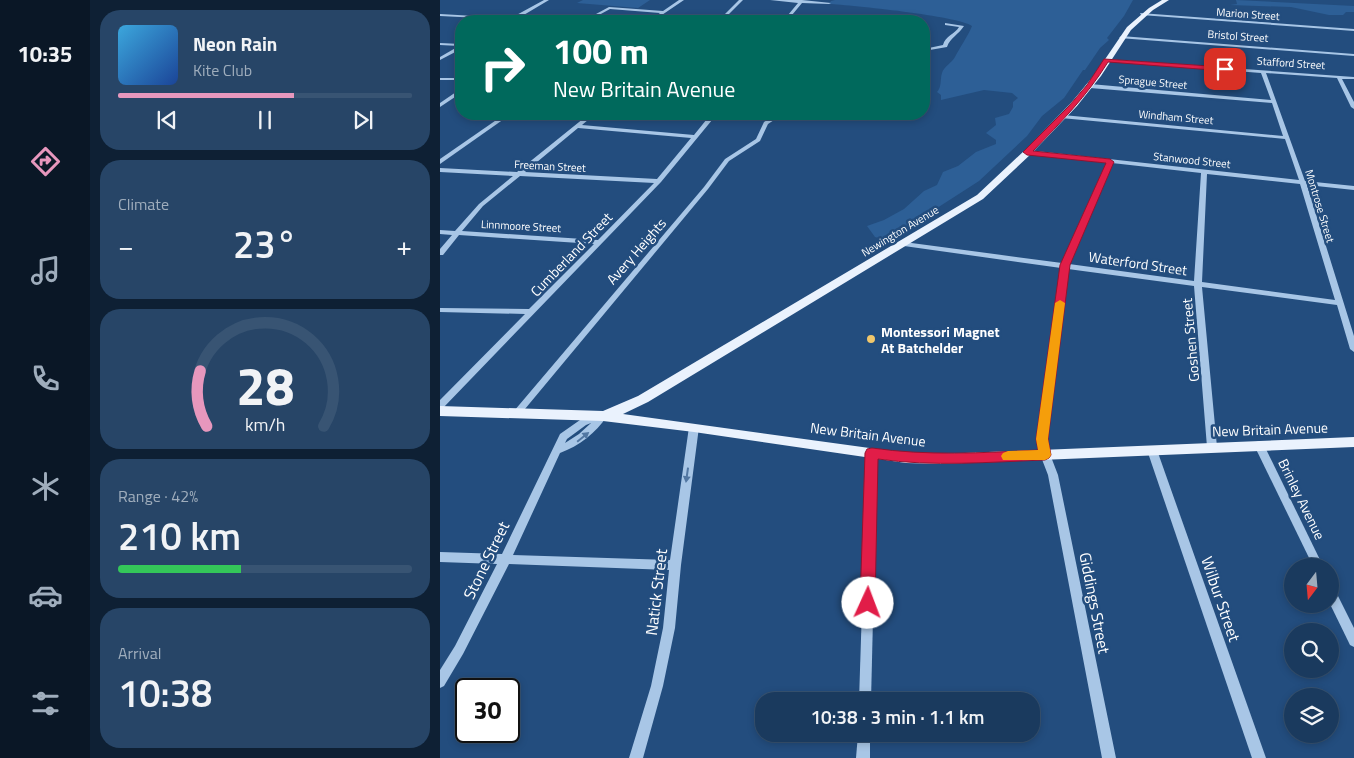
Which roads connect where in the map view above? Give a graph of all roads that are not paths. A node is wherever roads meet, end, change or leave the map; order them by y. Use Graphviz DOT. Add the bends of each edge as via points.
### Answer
graph roads {
  1 [pos="547,0"];
  2 [pos="682,0"];
  3 [pos="741,0"];
  4 [pos="772,0"];
  5 [pos="1166,0"];
  6 [pos="801,1"];
  7 [pos="829,3"];
  8 [pos="664,12"];
  9 [pos="1141,14"];
  10 [pos="440,15"];
  11 [pos="519,15"];
  12 [pos="596,15"];
  13 [pos="659,15"];
  14 [pos="726,15"];
  15 [pos="790,15"];
  16 [pos="455,16"];
  17 [pos="947,24"];
  18 [pos="1354,30"];
  19 [pos="1121,37"];
  20 [pos="440,44"];
  21 [pos="455,45"];
  22 [pos="930,49"];
  23 [pos="455,50"];
  24 [pos="1354,55"];
  25 [pos="440,59"];
  26 [pos="1106,60"];
  27 [pos="1263,71"];
  28 [pos="1339,77"];
  29 [pos="1354,78"];
  30 [pos="440,79"];
  31 [pos="455,79"];
  32 [pos="1090,86"];
  33 [pos="455,95"];
  34 [pos="1275,102"];
  35 [pos="440,105"];
  36 [pos="1354,106"];
  37 [pos="1062,117"];
  38 [pos="500,120"];
  39 [pos="584,120"];
  40 [pos="709,120"];
  41 [pos="772,120"];
  42 [pos="576,126"];
  43 [pos="696,137"];
  44 [pos="1287,138"];
  45 [pos="1027,152"];
  46 [pos="440,162"];
  47 [pos="1110,162"];
  48 [pos="440,170"];
  49 [pos="1204,172"];
  50 [pos="518,174"];
  51 [pos="659,181"];
  52 [pos="1303,183"];
  53 [pos="1354,188"];
  54 [pos="440,232"];
  55 [pos="457,234"];
  56 [pos="600,242"];
  57 [pos="904,244"];
  58 [pos="440,253"];
  59 [pos="1065,265"];
  60 [pos="1198,284"];
  61 [pos="1339,303"];
  62 [pos="440,310"];
  63 [pos="533,312"];
  64 [pos="1354,349"];
  65 [pos="440,406"];
  66 [pos="440,411"];
  67 [pos="517,413"];
  68 [pos="603,416"];
  69 [pos="694,427"];
  70 [pos="1354,442"];
  71 [pos="1259,445"];
  72 [pos="1212,447"];
  73 [pos="1152,450"];
  74 [pos="872,453"];
  75 [pos="1045,455"];
  76 [pos="440,556"];
  77 [pos="506,558"];
  78 [pos="1314,558"];
  79 [pos="675,565"];
  80 [pos="1339,610"];
  81 [pos="1354,641"];
  82 [pos="440,682"];
  83 [pos="865,692"];
  84 [pos="864,742"];
  85 [pos="636,758"];
  86 [pos="864,758"];
  87 [pos="1109,758"];
  88 [pos="1259,758"];
  1 -- 11 [label="street"];
  2 -- 8 [label="street"];
  3 -- 14 [label="street"];
  4 -- 6 [label="street"];
  5 -- 9 [label="main road, Newington Avenue"];
  6 -- 7 [label="street"];
  6 -- 15 [label="street"];
  8 -- 12 [label="street" via="609,8"];
  8 -- 13 [label="street"];
  9 -- 18 [label="street, Marion Street"];
  9 -- 19 [label="main road, Newington Avenue"];
  10 -- 16 [label="street"];
  17 -- 22 [label="street" via="962,26 945,46"];
  19 -- 24 [label="street, Bristol Street"];
  19 -- 26 [label="main road, Newington Avenue"];
  20 -- 21 [label="street"];
  23 -- 25 [label="street"];
  26 -- 27 [label="street, Stafford Street"];
  26 -- 32 [label="main road, Newington Avenue"];
  27 -- 28 [label="street, Stafford Street"];
  27 -- 34 [label="street, Montrose Street"];
  28 -- 29 [label="street, Stafford Street"];
  28 -- 36 [label="street"];
  30 -- 31 [label="street"];
  32 -- 34 [label="street, Sprague Street"];
  32 -- 37 [label="main road, Newington Avenue"];
  33 -- 35 [label="street"];
  34 -- 44 [label="street, Montrose Street"];
  37 -- 44 [label="street, Windham Street"];
  37 -- 45 [label="main road, Newington Avenue"];
  38 -- 46 [label="street"];
  39 -- 42 [label="street"];
  40 -- 43 [label="street, Cumberland Street"];
  41 -- 67 [label="street, Avery Heights" via="758,140 727,160"];
  42 -- 43 [label="street"];
  42 -- 50 [label="street"];
  43 -- 51 [label="street, Cumberland Street"];
  44 -- 52 [label="street, Montrose Street"];
  45 -- 47 [label="street, Stanwood Street"];
  45 -- 57 [label="main road, Newington Avenue" via="980,197"];
  47 -- 49 [label="street, Stanwood Street"];
  47 -- 59 [label="street, Giddings Street"];
  48 -- 50 [label="street, Freeman Street"];
  49 -- 52 [label="street, Stanwood Street"];
  49 -- 60 [label="street, Goshen Street"];
  50 -- 51 [label="street, Freeman Street"];
  50 -- 55 [label="street" via="481,205"];
  51 -- 56 [label="street, Cumberland Street"];
  52 -- 53 [label="street, Stanwood Street"];
  52 -- 61 [label="street, Montrose Street"];
  54 -- 55 [label="street, Linnmoore Street"];
  55 -- 56 [label="street, Linnmoore Street"];
  55 -- 58 [label="street"];
  56 -- 63 [label="street, Cumberland Street"];
  57 -- 59 [label="street, Waterford Street"];
  57 -- 68 [label="main road, Newington Avenue" via="642,399"];
  59 -- 60 [label="street, Waterford Street"];
  59 -- 75 [label="street, Giddings Street" via="1042,439"];
  60 -- 61 [label="street, Waterford Street"];
  60 -- 72 [label="street, Goshen Street"];
  61 -- 64 [label="street, Montrose Street"];
  62 -- 63 [label="street"];
  63 -- 65 [label="street, Cumberland Street"];
  66 -- 67 [label="main road, New Britain Avenue"];
  67 -- 68 [label="main road, New Britain Avenue"];
  68 -- 69 [label="main road, New Britain Avenue"];
  68 -- 77 [label="street, Stone Street" via="574,444 558,450"];
  69 -- 74 [label="main road, New Britain Avenue"];
  69 -- 79 [label="street, Natick Street, one-way"];
  70 -- 71 [label="main road, New Britain Avenue"];
  71 -- 72 [label="main road, New Britain Avenue"];
  71 -- 78 [label="street, Brinley Avenue"];
  72 -- 73 [label="main road, New Britain Avenue"];
  73 -- 75 [label="main road, New Britain Avenue"];
  73 -- 88 [label="street, Wilbur Street"];
  74 -- 75 [label="main road, New Britain Avenue" via="941,459"];
  74 -- 83 [label="street"];
  75 -- 87 [label="street, Giddings Street" via="1053,475"];
  76 -- 77 [label="street"];
  77 -- 79 [label="street"];
  77 -- 82 [label="street, Stone Street"];
  79 -- 85 [label="street, Natick Street" via="669,628 657,686"];
  80 -- 81 [label="street"];
  84 -- 86 [label="street"];
}
